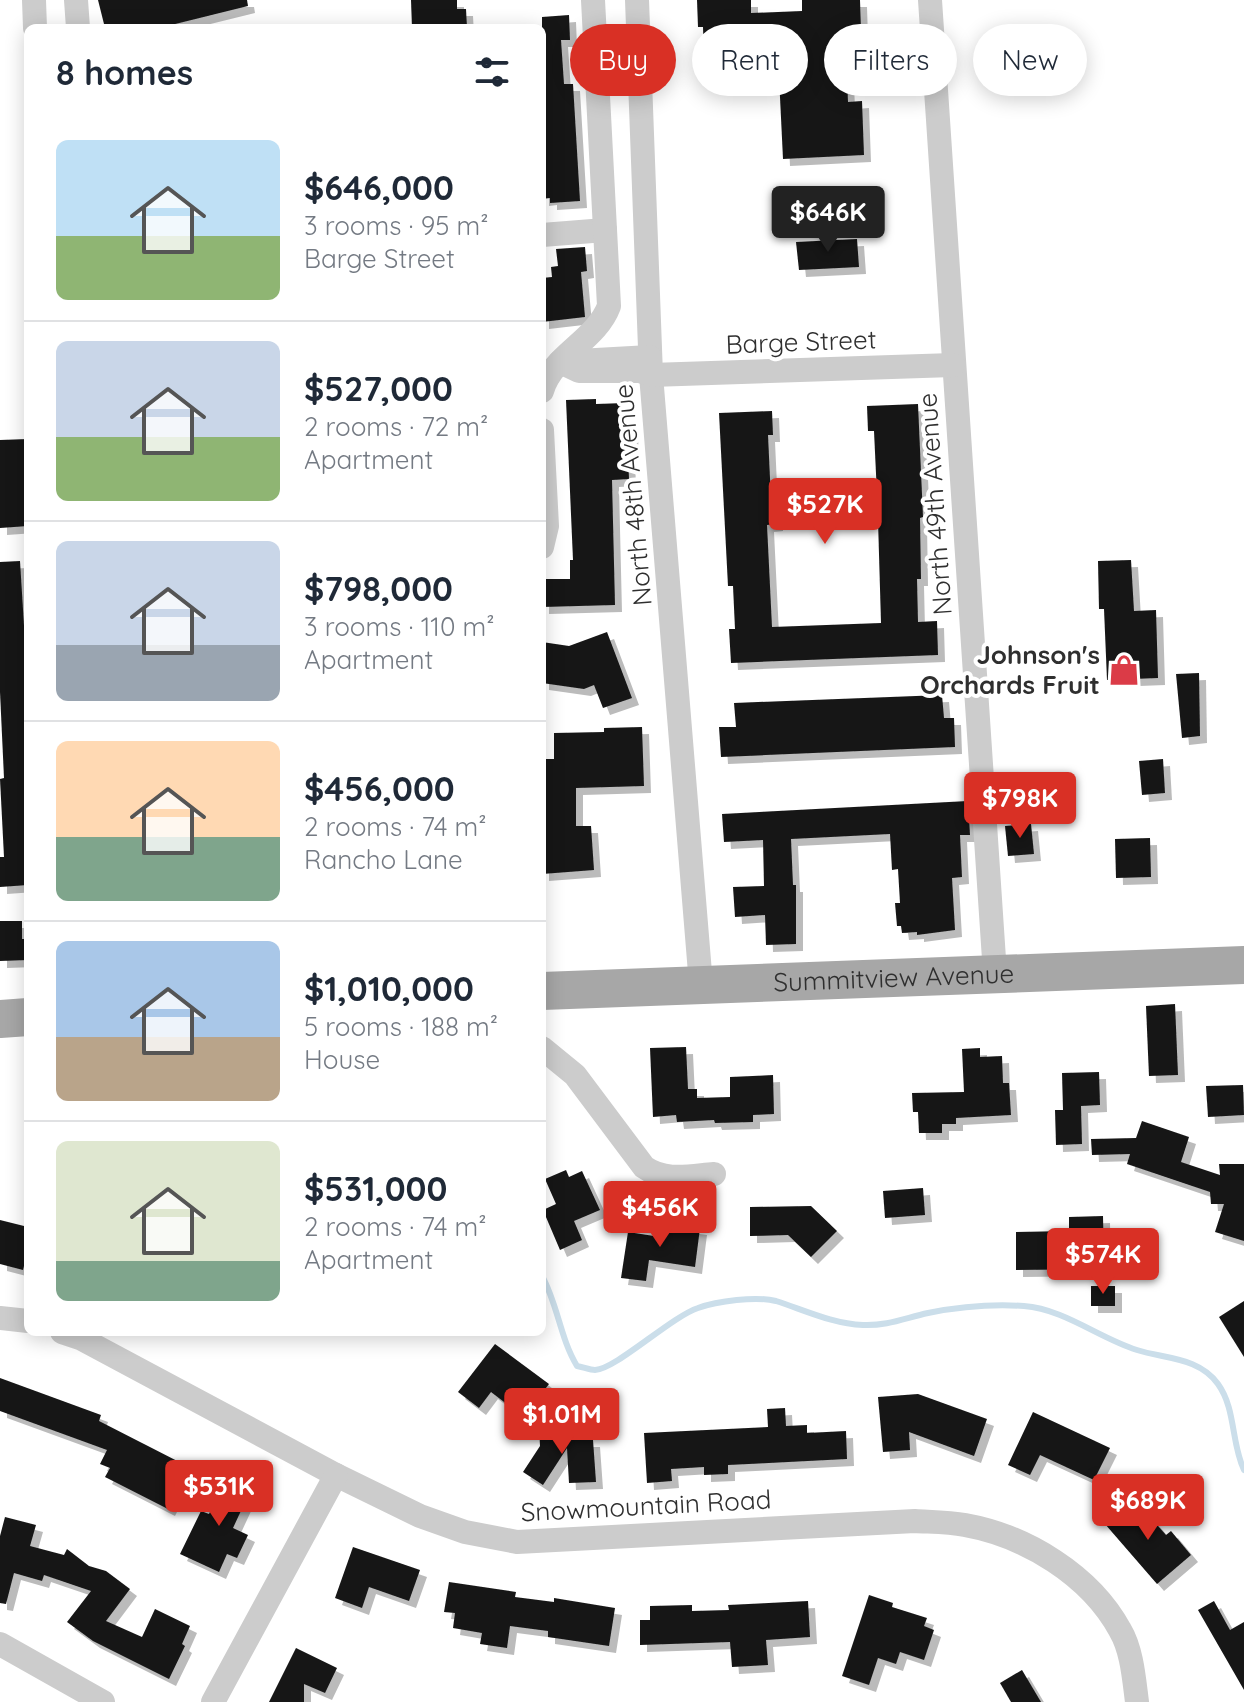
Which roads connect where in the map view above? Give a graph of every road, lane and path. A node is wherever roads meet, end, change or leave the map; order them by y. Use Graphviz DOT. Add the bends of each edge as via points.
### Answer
graph roads {
  1 [pos="34,0"];
  2 [pos="76,0"];
  3 [pos="593,0"];
  4 [pos="637,0"];
  5 [pos="930,0"];
  6 [pos="35,24"];
  7 [pos="78,24"];
  8 [pos="605,230"];
  9 [pos="546,235"];
  10 [pos="560,362"];
  11 [pos="953,365"];
  12 [pos="651,366"];
  13 [pos="546,380"];
  14 [pos="546,507"];
  15 [pos="546,530"];
  16 [pos="1244,965"];
  17 [pos="995,974"];
  18 [pos="701,985"];
  19 [pos="546,991"];
  20 [pos="24,1017"];
  21 [pos="0,1019"];
  22 [pos="546,1051"];
  23 [pos="714,1174"];
  24 [pos="0,1318"];
  25 [pos="24,1321"];
  26 [pos="74,1336"];
  27 [pos="336,1475"];
  28 [pos="0,1644"];
  29 [pos="103,1702"];
  30 [pos="213,1702"];
  31 [pos="1137,1702"];
  1 -- 6 [label="street"];
  2 -- 7 [label="street"];
  3 -- 8 [label="street"];
  4 -- 12 [label="street, North 48th Avenue"];
  5 -- 11 [label="street, North 49th Avenue"];
  8 -- 9 [label="street"];
  8 -- 10 [label="street" via="609,306 596,327"];
  10 -- 12 [label="street, Barge Street"];
  10 -- 13 [label="street"];
  11 -- 12 [label="street, Barge Street"];
  11 -- 17 [label="street, North 49th Avenue"];
  12 -- 18 [label="street, North 48th Avenue"];
  14 -- 15 [label="street"];
  16 -- 17 [label="main road, Summitview Avenue"];
  17 -- 18 [label="main road, Summitview Avenue"];
  18 -- 19 [label="main road, Summitview Avenue"];
  20 -- 21 [label="main road"];
  22 -- 23 [label="street" via="575,1075 644,1167 655,1175"];
  24 -- 25 [label="street"];
  26 -- 27 [label="street, Snowmountain Road"];
  27 -- 30 [label="street"];
  27 -- 31 [label="street, Snowmountain Road" via="420,1516 517,1542 915,1521 966,1525 1015,1540 1060,1565 1098,1598 1122,1631"];
  28 -- 29 [label="street"];
}
